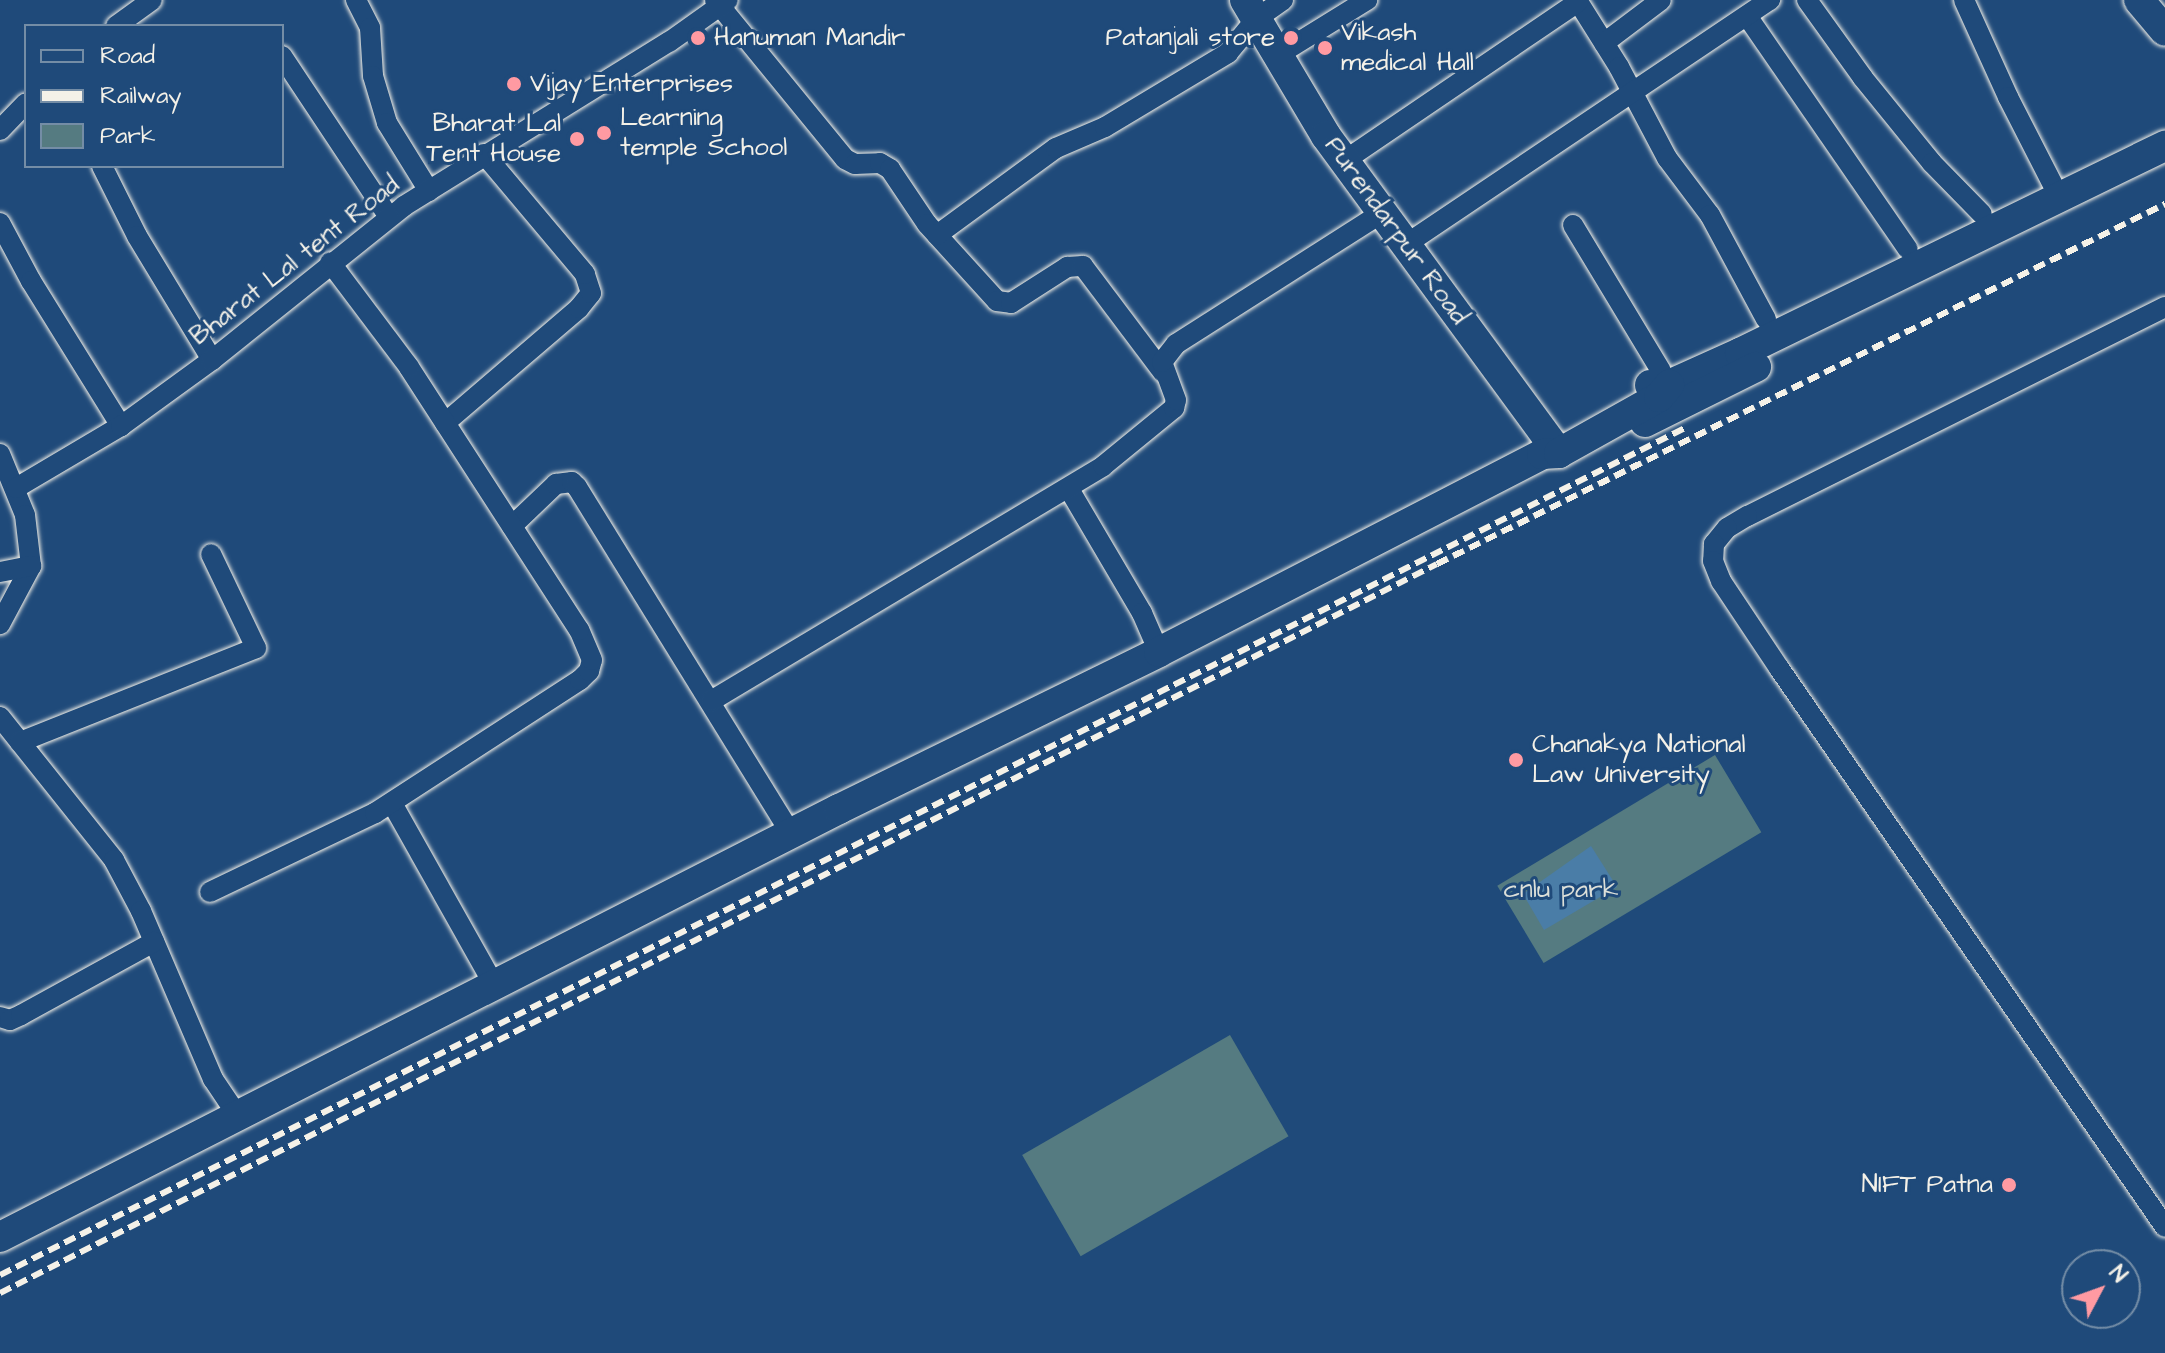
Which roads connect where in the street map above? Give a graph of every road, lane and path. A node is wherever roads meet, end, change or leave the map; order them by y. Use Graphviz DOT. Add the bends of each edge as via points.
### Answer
graph roads {
  1 [pos="356,0"];
  2 [pos="1283,0"];
  3 [pos="1367,0"];
  4 [pos="1661,0"];
  5 [pos="1770,0"];
  6 [pos="1807,0"];
  7 [pos="1964,0"];
  8 [pos="2139,0"];
  9 [pos="1577,1"];
  10 [pos="721,2"];
  11 [pos="143,3"];
  12 [pos="1250,10"];
  13 [pos="1747,16"];
  14 [pos="118,24"];
  15 [pos="2165,31"];
  16 [pos="1604,43"];
  17 [pos="1278,55"];
  18 [pos="284,59"];
  19 [pos="1631,90"];
  20 [pos="24,105"];
  21 [pos="2165,127"];
  22 [pos="0,130"];
  23 [pos="2165,146"];
  24 [pos="484,154"];
  25 [pos="1344,161"];
  26 [pos="2165,167"];
  27 [pos="103,168"];
  28 [pos="2052,183"];
  29 [pos="429,191"];
  30 [pos="1382,213"];
  31 [pos="1982,214"];
  32 [pos="389,217"];
  33 [pos="0,223"];
  34 [pos="1573,225"];
  35 [pos="937,235"];
  36 [pos="1405,245"];
  37 [pos="1908,249"];
  38 [pos="330,262"];
  39 [pos="2165,307"];
  40 [pos="1766,319"];
  41 [pos="212,360"];
  42 [pos="1163,372"];
  43 [pos="1665,378"];
  44 [pos="1627,406"];
  45 [pos="445,423"];
  46 [pos="121,426"];
  47 [pos="1550,449"];
  48 [pos="0,454"];
  49 [pos="16,488"];
  50 [pos="1069,489"];
  51 [pos="512,526"];
  52 [pos="211,554"];
  53 [pos="31,566"];
  54 [pos="0,572"];
  55 [pos="0,624"];
  56 [pos="1159,652"];
  57 [pos="711,701"];
  58 [pos="0,717"];
  59 [pos="20,742"];
  60 [pos="392,803"];
  61 [pos="791,834"];
  62 [pos="210,892"];
  63 [pos="154,942"];
  64 [pos="494,985"];
  65 [pos="0,1017"];
  66 [pos="238,1116"];
  67 [pos="2165,1227"];
  68 [pos="0,1237"];
  1 -- 29 [label="street" via="370,28 373,76 387,123"];
  2 -- 12 [label="street"];
  3 -- 17 [label="street"];
  4 -- 16 [label="street"];
  5 -- 13 [label="street"];
  6 -- 31 [label="street" via="1932,163"];
  7 -- 28 [label="street"];
  8 -- 15 [label="street"];
  9 -- 16 [label="street"];
  9 -- 25 [label="street"];
  10 -- 24 [label="street, Bharat Lal tent Road" via="633,65"];
  10 -- 35 [label="street" via="845,159 890,169"];
  11 -- 14 [label="street"];
  12 -- 17 [label="street, Purendarpur Road"];
  12 -- 35 [label="street" via="1228,53 1105,127 1056,148"];
  13 -- 19 [label="street"];
  13 -- 37 [label="street"];
  16 -- 19 [label="street"];
  17 -- 25 [label="street, Purendarpur Road"];
  18 -- 32 [label="street"];
  19 -- 36 [label="street"];
  19 -- 40 [label="street" via="1667,158 1710,215"];
  20 -- 22 [label="street"];
  21 -- 28 [label="street"];
  23 -- 43 [label="street"];
  24 -- 29 [label="street, Bharat Lal tent Road"];
  24 -- 45 [label="street" via="585,274 591,293"];
  25 -- 30 [label="street, Purendarpur Road"];
  26 -- 44 [label="street" via="1626,428"];
  27 -- 41 [label="street"];
  28 -- 31 [label="street"];
  29 -- 32 [label="street, Bharat Lal tent Road"];
  30 -- 36 [label="street, Purendarpur Road"];
  30 -- 42 [label="street" via="1176,344 1162,362"];
  31 -- 37 [label="street"];
  32 -- 38 [label="street, Bharat Lal tent Road"];
  33 -- 46 [label="street"];
  34 -- 43 [label="street"];
  35 -- 42 [label="street" via="1003,305 1067,267 1083,266"];
  36 -- 47 [label="street, Purendarpur Road"];
  37 -- 40 [label="street"];
  38 -- 41 [label="street, Bharat Lal tent Road"];
  38 -- 45 [label="street"];
  39 -- 67 [label="street" via="1747,516 1714,544 1713,561 1788,681"];
  40 -- 43 [label="street"];
  41 -- 46 [label="street, Bharat Lal tent Road"];
  42 -- 50 [label="street" via="1176,400 1174,408"];
  43 -- 44 [label="street" via="1659,397"];
  44 -- 47 [label="street"];
  45 -- 51 [label="street"];
  46 -- 49 [label="street, Bharat Lal tent Road"];
  47 -- 56 [label="street"];
  48 -- 49 [label="street"];
  49 -- 53 [label="street"];
  50 -- 56 [label="street"];
  50 -- 57 [label="street"];
  51 -- 57 [label="street" via="556,484 572,482"];
  51 -- 60 [label="street" via="579,630 592,660 589,671"];
  52 -- 59 [label="street" via="256,648"];
  53 -- 54 [label="street"];
  53 -- 55 [label="street"];
  56 -- 61 [label="street"];
  57 -- 61 [label="street"];
  58 -- 59 [label="street"];
  59 -- 63 [label="street" via="100,839"];
  60 -- 62 [label="street"];
  60 -- 64 [label="street"];
  61 -- 64 [label="street"];
  63 -- 65 [label="street" via="21,1015"];
  63 -- 66 [label="street" via="213,1079"];
  64 -- 66 [label="street"];
  66 -- 68 [label="street"];
}
